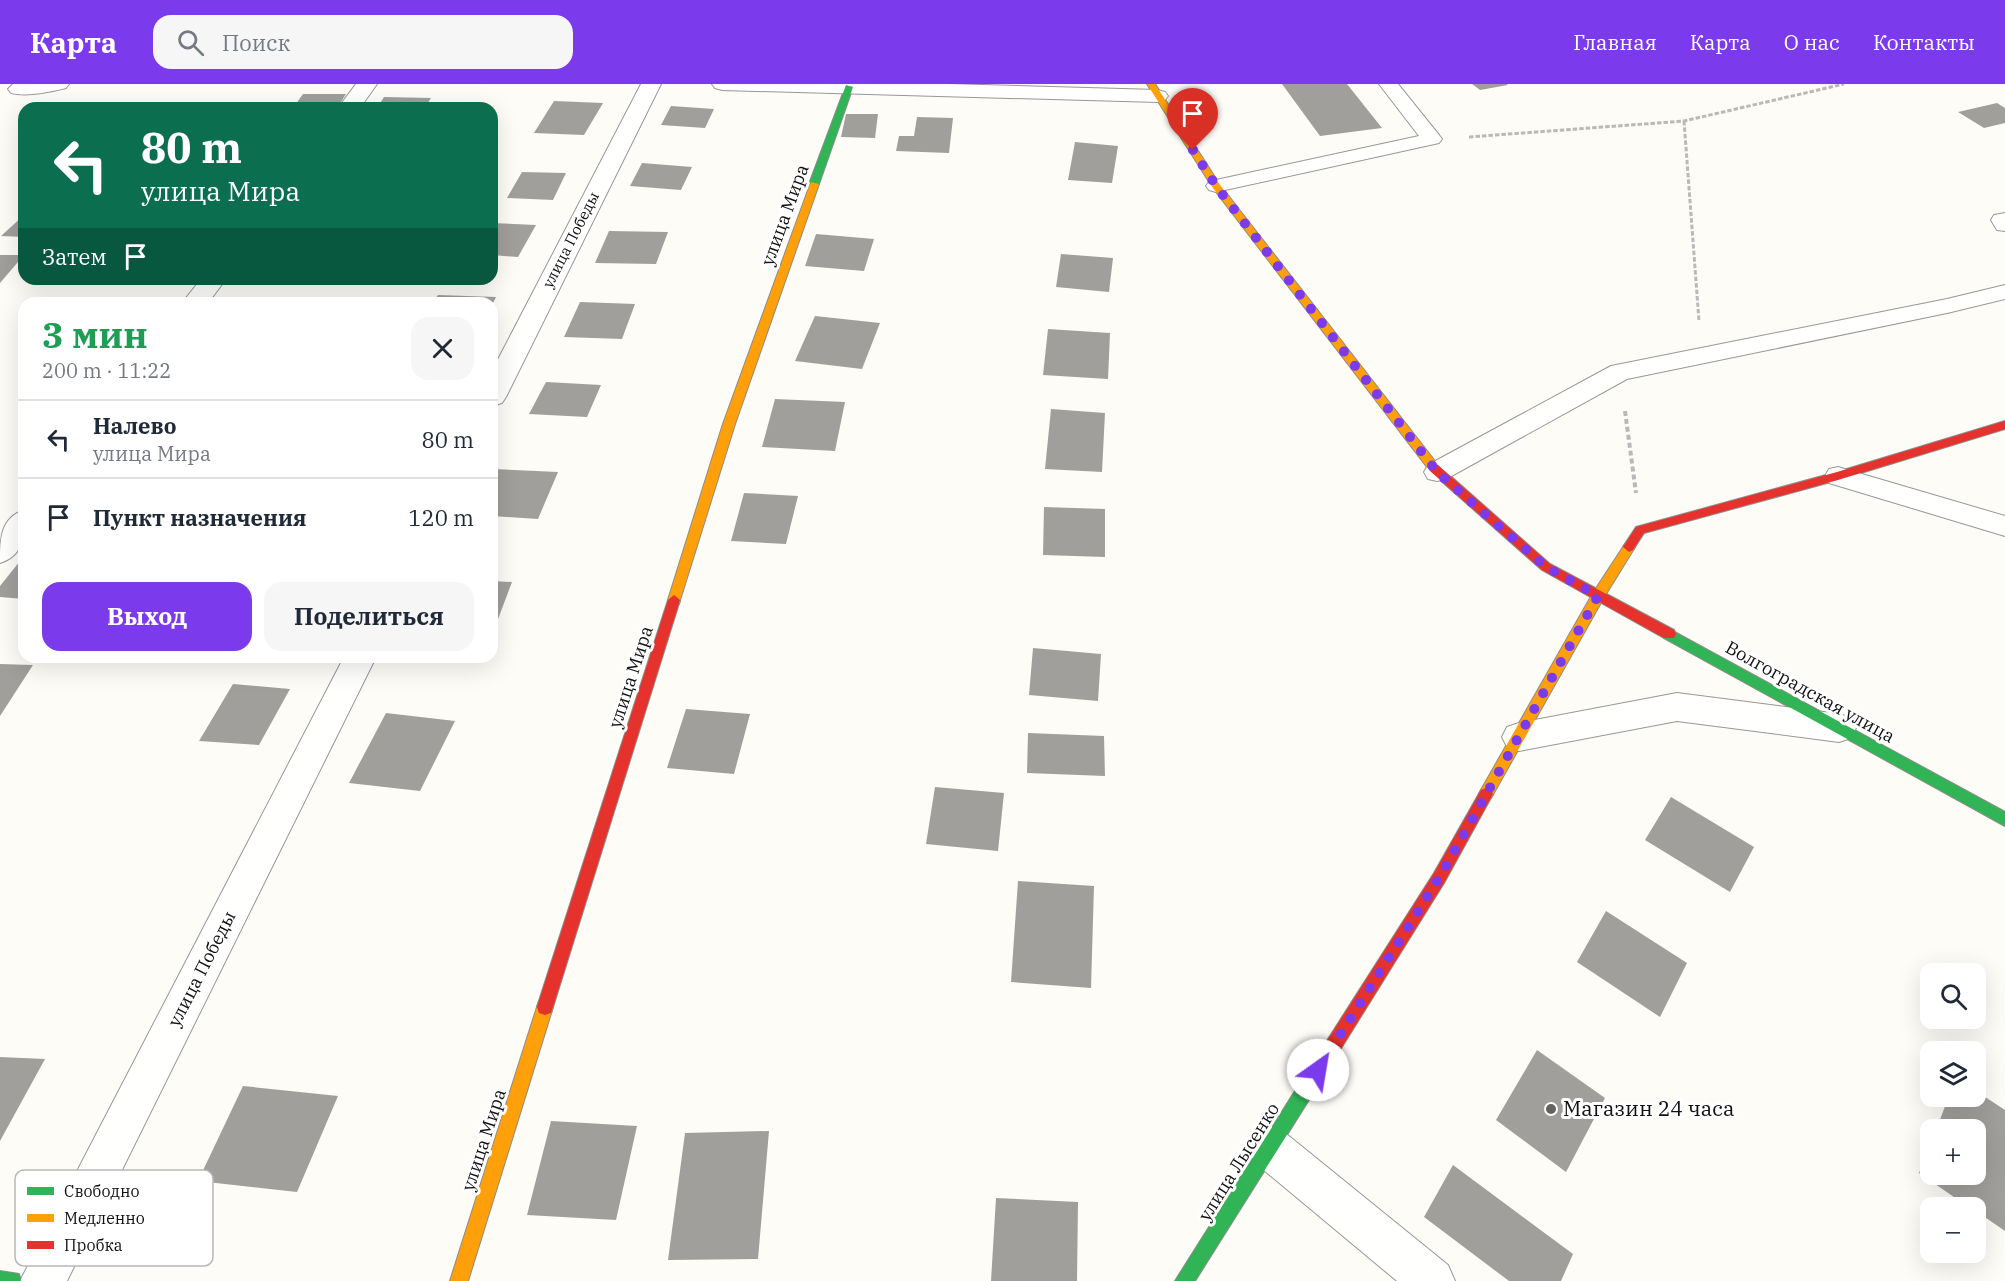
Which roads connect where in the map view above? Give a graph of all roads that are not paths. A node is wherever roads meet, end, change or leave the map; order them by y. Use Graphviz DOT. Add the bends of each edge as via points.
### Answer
graph roads {
  1 [pos="59,84"];
  2 [pos="367,84"];
  3 [pos="651,84"];
  4 [pos="722,84"];
  5 [pos="1388,84"];
  6 [pos="849,87"];
  7 [pos="1154,90"];
  8 [pos="16,91"];
  9 [pos="353,102"];
  10 [pos="1216,186"];
  11 [pos="2005,219"];
  12 [pos="2005,225"];
  13 [pos="209,285"];
  14 [pos="2005,292"];
  15 [pos="200,297"];
  16 [pos="498,385"];
  17 [pos="2005,425"];
  18 [pos="1437,472"];
  19 [pos="1838,476"];
  20 [pos="2005,526"];
  21 [pos="18,529"];
  22 [pos="0,552"];
  23 [pos="1598,596"];
  24 [pos="357,663"];
  25 [pos="1839,728"];
  26 [pos="1519,737"];
  27 [pos="2005,819"];
  28 [pos="1269,1147"];
  29 [pos="99,1170"];
  30 [pos="51,1266"];
  31 [pos="0,1280"];
  32 [pos="12,1281"];
  33 [pos="43,1281"];
  34 [pos="459,1281"];
  35 [pos="1184,1281"];
  36 [pos="1432,1281"];
  1 -- 8 [label="street"];
  2 -- 9 [label="street"];
  3 -- 16 [label="street, улица Победы"];
  4 -- 6 [label="street"];
  5 -- 10 [label="lane" via="1432,139"];
  6 -- 7 [label="street"];
  6 -- 34 [label="street, улица Мира" via="729,424"];
  7 -- 10 [label="street"];
  10 -- 18 [label="street"];
  11 -- 12 [label="lane"];
  13 -- 15 [label="street"];
  14 -- 18 [label="lane" via="1620,372"];
  17 -- 19 [label="street"];
  18 -- 23 [label="street" via="1546,567"];
  19 -- 20 [label="lane"];
  19 -- 23 [label="street, улица Лысенко" via="1640,530"];
  21 -- 22 [label="street"];
  23 -- 25 [label="street, Волгоградская улица"];
  23 -- 26 [label="street, улица Лысенко"];
  24 -- 29 [label="street, улица Победы"];
  25 -- 26 [label="street" via="1677,707"];
  25 -- 27 [label="street, Волгоградская улица"];
  26 -- 28 [label="street, улица Лысенко" via="1439,878"];
  28 -- 35 [label="street, улица Лысенко"];
  28 -- 36 [label="street"];
  30 -- 33 [label="street, улица Победы"];
  31 -- 32 [label="street"];
}
